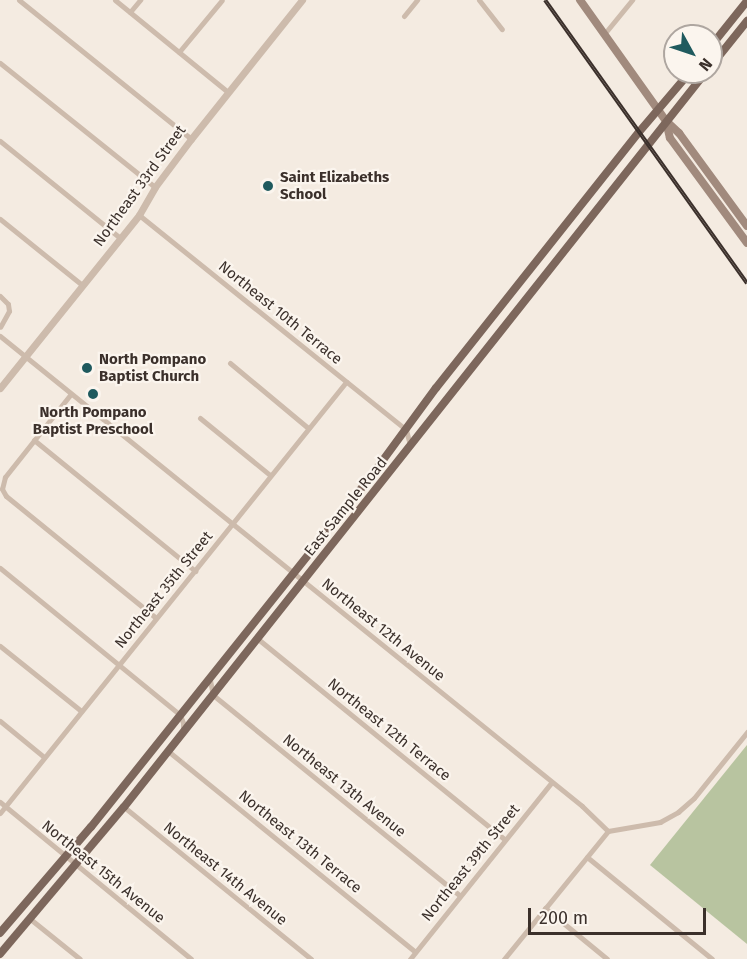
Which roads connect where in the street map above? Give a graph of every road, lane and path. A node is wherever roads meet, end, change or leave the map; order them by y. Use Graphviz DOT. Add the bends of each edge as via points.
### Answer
graph roads {
  1 [pos="19,0"];
  2 [pos="115,0"];
  3 [pos="140,0"];
  4 [pos="222,0"];
  5 [pos="302,0"];
  6 [pos="417,0"];
  7 [pos="479,0"];
  8 [pos="580,0"];
  9 [pos="632,0"];
  10 [pos="747,1"];
  11 [pos="130,12"];
  12 [pos="404,16"];
  13 [pos="747,21"];
  14 [pos="502,29"];
  15 [pos="723,31"];
  16 [pos="605,33"];
  17 [pos="723,51"];
  18 [pos="179,52"];
  19 [pos="0,63"];
  20 [pos="680,84"];
  21 [pos="696,84"];
  22 [pos="228,92"];
  23 [pos="658,109"];
  24 [pos="666,121"];
  25 [pos="191,139"];
  26 [pos="0,141"];
  27 [pos="155,187"];
  28 [pos="139,215"];
  29 [pos="0,219"];
  30 [pos="747,226"];
  31 [pos="120,238"];
  32 [pos="747,243"];
  33 [pos="544,252"];
  34 [pos="544,274"];
  35 [pos="82,285"];
  36 [pos="0,296"];
  37 [pos="0,327"];
  38 [pos="0,336"];
  39 [pos="26,357"];
  40 [pos="230,363"];
  41 [pos="346,382"];
  42 [pos="0,388"];
  43 [pos="70,394"];
  44 [pos="417,415"];
  45 [pos="200,418"];
  46 [pos="308,428"];
  47 [pos="406,430"];
  48 [pos="420,433"];
  49 [pos="34,440"];
  50 [pos="410,447"];
  51 [pos="270,475"];
  52 [pos="232,523"];
  53 [pos="0,568"];
  54 [pos="195,571"];
  55 [pos="294,573"];
  56 [pos="304,581"];
  57 [pos="156,618"];
  58 [pos="258,639"];
  59 [pos="0,646"];
  60 [pos="119,665"];
  61 [pos="210,678"];
  62 [pos="213,695"];
  63 [pos="81,711"];
  64 [pos="180,716"];
  65 [pos="0,722"];
  66 [pos="747,732"];
  67 [pos="183,733"];
  68 [pos="168,751"];
  69 [pos="44,757"];
  70 [pos="551,783"];
  71 [pos="2,805"];
  72 [pos="124,807"];
  73 [pos="0,813"];
  74 [pos="608,831"];
  75 [pos="505,840"];
  76 [pos="65,856"];
  77 [pos="587,857"];
  78 [pos="75,865"];
  79 [pos="460,896"];
  80 [pos="545,908"];
  81 [pos="29,918"];
  82 [pos="0,933"];
  83 [pos="415,952"];
  84 [pos="0,954"];
  85 [pos="80,959"];
  86 [pos="191,959"];
  87 [pos="310,959"];
  88 [pos="410,959"];
  89 [pos="504,959"];
  90 [pos="607,959"];
  91 [pos="712,959"];
  1 -- 25 [label="street"];
  2 -- 11 [label="street"];
  3 -- 11 [label="street"];
  4 -- 18 [label="street"];
  5 -- 22 [label="street, Northeast 33rd Street"];
  6 -- 12 [label="street"];
  7 -- 14 [label="street"];
  8 -- 16 [label="main road"];
  9 -- 16 [label="street"];
  10 -- 15 [label="main road"];
  11 -- 18 [label="street"];
  13 -- 17 [label="main road"];
  16 -- 23 [label="main road"];
  18 -- 22 [label="street"];
  19 -- 27 [label="street"];
  20 -- 23 [label="main road, East Sample Road"];
  21 -- 24 [label="main road, East Sample Road"];
  22 -- 25 [label="street, Northeast 33rd Street"];
  23 -- 24 [label="main road"];
  23 -- 33 [label="main road, East Sample Road"];
  24 -- 30 [label="main road"];
  24 -- 32 [label="main road" via="670,138"];
  24 -- 34 [label="main road, East Sample Road"];
  25 -- 27 [label="street, Northeast 33rd Street"];
  26 -- 31 [label="street"];
  27 -- 28 [label="street, Northeast 33rd Street"];
  28 -- 31 [label="street, Northeast 33rd Street"];
  28 -- 41 [label="street, Northeast 10th Terrace"];
  29 -- 35 [label="street"];
  31 -- 35 [label="street, Northeast 33rd Street"];
  33 -- 34 [label="main road"];
  33 -- 44 [label="main road, East Sample Road"];
  34 -- 48 [label="main road, East Sample Road"];
  35 -- 39 [label="street, Northeast 33rd Street"];
  36 -- 37 [label="street" via="9,311"];
  38 -- 39 [label="street, Northeast 12th Avenue"];
  39 -- 42 [label="street, Northeast 33rd Street"];
  39 -- 43 [label="street, Northeast 12th Avenue"];
  40 -- 46 [label="street"];
  41 -- 46 [label="street, Northeast 35th Street"];
  41 -- 47 [label="street, Northeast 10th Terrace"];
  43 -- 49 [label="street"];
  43 -- 52 [label="street, Northeast 12th Avenue"];
  44 -- 47 [label="main road, East Sample Road"];
  44 -- 48 [label="main road"];
  45 -- 51 [label="street"];
  46 -- 51 [label="street, Northeast 35th Street"];
  47 -- 50 [label="street"];
  47 -- 55 [label="main road, East Sample Road"];
  48 -- 50 [label="main road, East Sample Road"];
  49 -- 54 [label="street"];
  49 -- 57 [label="street" via="5,477 2,489 6,496"];
  50 -- 56 [label="main road, East Sample Road"];
  51 -- 52 [label="street, Northeast 35th Street"];
  52 -- 54 [label="street, Northeast 35th Street"];
  52 -- 55 [label="street, Northeast 12th Avenue"];
  53 -- 60 [label="street"];
  54 -- 57 [label="street, Northeast 35th Street"];
  55 -- 56 [label="street, Northeast 12th Avenue"];
  55 -- 61 [label="main road, East Sample Road"];
  56 -- 58 [label="main road, East Sample Road"];
  56 -- 70 [label="street, Northeast 12th Avenue"];
  57 -- 60 [label="street, Northeast 35th Street"];
  58 -- 62 [label="main road, East Sample Road"];
  58 -- 75 [label="street, Northeast 12th Terrace"];
  59 -- 63 [label="street"];
  60 -- 63 [label="street, Northeast 35th Street"];
  60 -- 64 [label="street"];
  61 -- 62 [label="street"];
  61 -- 64 [label="main road, East Sample Road"];
  62 -- 67 [label="main road, East Sample Road"];
  62 -- 79 [label="street, Northeast 13th Avenue"];
  63 -- 69 [label="street, Northeast 35th Street"];
  64 -- 67 [label="street"];
  64 -- 76 [label="main road, East Sample Road"];
  65 -- 69 [label="street"];
  66 -- 74 [label="street" via="678,812 660,822"];
  67 -- 68 [label="main road, East Sample Road"];
  68 -- 72 [label="main road, East Sample Road"];
  68 -- 83 [label="street, Northeast 13th Terrace"];
  69 -- 71 [label="street, Northeast 35th Street"];
  70 -- 74 [label="street, Northeast 12th Avenue"];
  70 -- 75 [label="street, Northeast 39th Street"];
  71 -- 73 [label="street, Northeast 35th Street"];
  71 -- 76 [label="street, Northeast 15th Avenue"];
  72 -- 78 [label="main road, East Sample Road"];
  72 -- 87 [label="street, Northeast 14th Avenue"];
  74 -- 77 [label="street"];
  75 -- 79 [label="street, Northeast 39th Street"];
  76 -- 78 [label="street, Northeast 15th Avenue"];
  76 -- 82 [label="main road, East Sample Road"];
  77 -- 80 [label="street"];
  77 -- 91 [label="street"];
  78 -- 81 [label="main road, East Sample Road"];
  78 -- 86 [label="street, Northeast 15th Avenue"];
  79 -- 83 [label="street, Northeast 39th Street"];
  80 -- 89 [label="street"];
  80 -- 90 [label="street"];
  81 -- 84 [label="main road, East Sample Road"];
  81 -- 85 [label="street"];
  83 -- 88 [label="street, Northeast 39th Street"];
}
